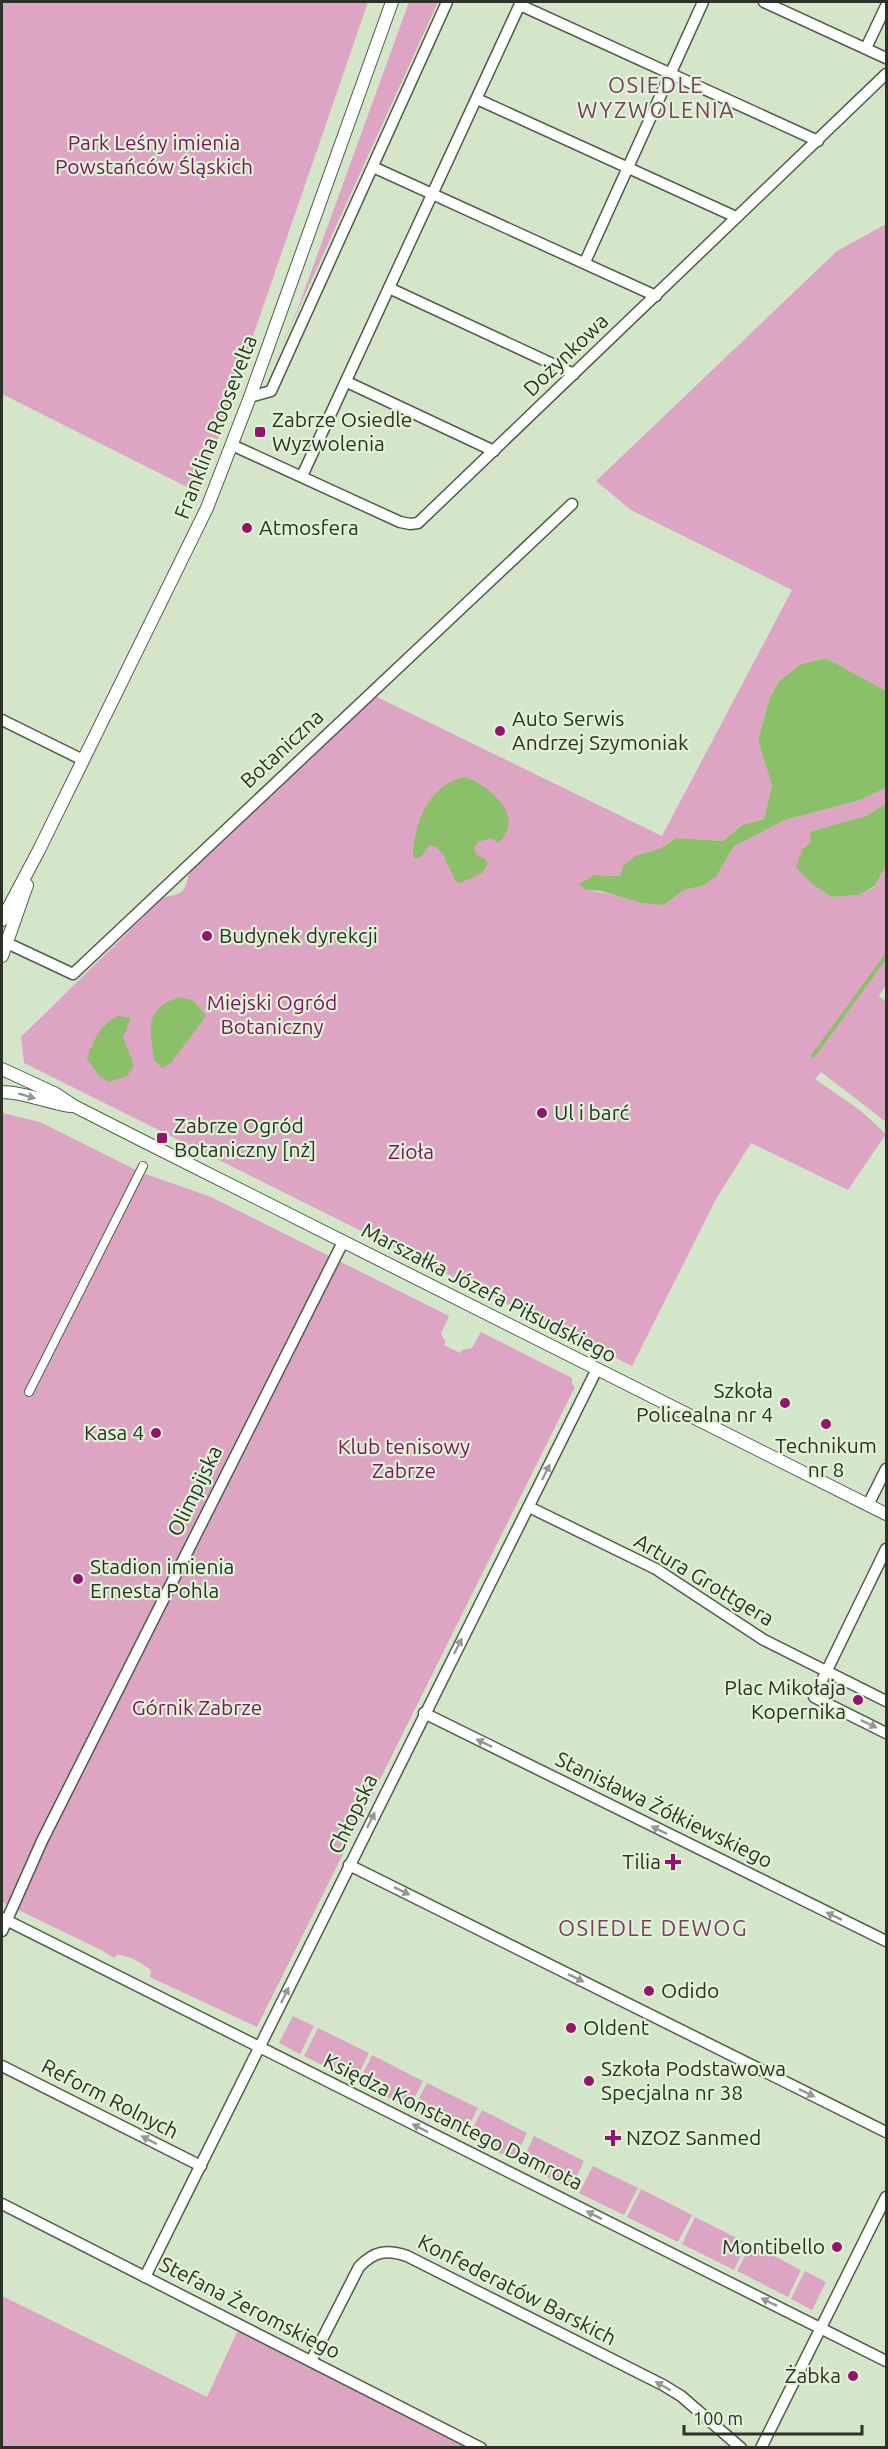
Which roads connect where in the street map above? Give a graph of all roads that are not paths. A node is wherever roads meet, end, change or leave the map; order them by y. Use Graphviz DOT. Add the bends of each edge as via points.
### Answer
graph roads {
  1 [pos="392,2"];
  2 [pos="447,2"];
  3 [pos="704,2"];
  4 [pos="764,2"];
  5 [pos="520,3"];
  6 [pos="777,4"];
  7 [pos="886,6"];
  8 [pos="866,48"];
  9 [pos="886,58"];
  10 [pos="670,74"];
  11 [pos="886,74"];
  12 [pos="477,99"];
  13 [pos="818,141"];
  14 [pos="373,167"];
  15 [pos="627,168"];
  16 [pos="433,195"];
  17 [pos="736,217"];
  18 [pos="585,262"];
  19 [pos="389,288"];
  20 [pos="656,296"];
  21 [pos="574,374"];
  22 [pos="347,382"];
  23 [pos="250,398"];
  24 [pos="232,445"];
  25 [pos="494,451"];
  26 [pos="302,476"];
  27 [pos="572,504"];
  28 [pos="2,720"];
  29 [pos="83,760"];
  30 [pos="39,850"];
  31 [pos="2,920"];
  32 [pos="7,943"];
  33 [pos="2,956"];
  34 [pos="2,1070"];
  35 [pos="2,1092"];
  36 [pos="74,1106"];
  37 [pos="143,1166"];
  38 [pos="343,1242"];
  39 [pos="597,1369"];
  40 [pos="29,1392"];
  41 [pos="886,1469"];
  42 [pos="868,1505"];
  43 [pos="529,1506"];
  44 [pos="886,1514"];
  45 [pos="886,1549"];
  46 [pos="826,1671"];
  47 [pos="886,1701"];
  48 [pos="424,1713"];
  49 [pos="886,1733"];
  50 [pos="349,1865"];
  51 [pos="3,1923"];
  52 [pos="886,1941"];
  53 [pos="259,2048"];
  54 [pos="2,2066"];
  55 [pos="886,2132"];
  56 [pos="201,2166"];
  57 [pos="886,2197"];
  58 [pos="2,2204"];
  59 [pos="145,2277"];
  60 [pos="821,2328"];
  61 [pos="311,2361"];
  62 [pos="886,2361"];
  63 [pos="481,2448"];
  64 [pos="741,2448"];
  65 [pos="761,2448"];
  1 -- 23 [label="street, Franklina Roosevelta"];
  2 -- 14 [label="street"];
  3 -- 10 [label="street"];
  4 -- 6 [label="street"];
  5 -- 10 [label="street"];
  5 -- 12 [label="street"];
  6 -- 8 [label="street"];
  7 -- 8 [label="street"];
  8 -- 9 [label="street"];
  10 -- 13 [label="street"];
  10 -- 15 [label="street"];
  11 -- 13 [label="street, Dożynkowa"];
  12 -- 15 [label="street"];
  12 -- 16 [label="street"];
  13 -- 17 [label="street, Dożynkowa"];
  14 -- 16 [label="street"];
  14 -- 23 [label="street" via="271,391"];
  15 -- 17 [label="street"];
  15 -- 18 [label="street"];
  16 -- 18 [label="street"];
  16 -- 19 [label="street"];
  17 -- 20 [label="street, Dożynkowa"];
  18 -- 20 [label="street"];
  19 -- 21 [label="street"];
  19 -- 22 [label="street"];
  20 -- 21 [label="street, Dożynkowa"];
  21 -- 25 [label="street, Dożynkowa"];
  22 -- 25 [label="street"];
  22 -- 26 [label="street"];
  23 -- 24 [label="street, Franklina Roosevelta"];
  24 -- 26 [label="street, Dożynkowa"];
  24 -- 29 [label="street, Franklina Roosevelta" via="207,508"];
  25 -- 26 [label="street, Dożynkowa" via="425,518 410,524"];
  27 -- 32 [label="street, Botaniczna" via="73,974"];
  28 -- 29 [label="street"];
  29 -- 30 [label="street, Franklina Roosevelta"];
  30 -- 31 [label="street, Franklina Roosevelta"];
  30 -- 32 [label="street, Franklina Roosevelta"];
  32 -- 33 [label="street, Franklina Roosevelta"];
  34 -- 36 [label="street, Marszałka Józefa Piłsudskiego"];
  35 -- 36 [label="street, Marszałka Józefa Piłsudskiego, one-way"];
  36 -- 38 [label="street, Marszałka Józefa Piłsudskiego"];
  37 -- 40 [label="street"];
  38 -- 39 [label="street, Marszałka Józefa Piłsudskiego"];
  38 -- 51 [label="street, Olimpijska"];
  39 -- 42 [label="street, Marszałka Józefa Piłsudskiego"];
  43 -- 39 [label="street, Chłopska, one-way"];
  41 -- 42 [label="street"];
  42 -- 44 [label="street, Marszałka Józefa Piłsudskiego"];
  43 -- 46 [label="street, Artura Grottgera" via="656,1569 764,1640"];
  48 -- 43 [label="street, Chłopska, one-way"];
  45 -- 46 [label="street"];
  46 -- 47 [label="street"];
  46 -- 49 [label="street, one-way" via="814,1696"];
  50 -- 48 [label="street, Chłopska, one-way"];
  52 -- 48 [label="street, Stanisława Żółkiewskiego, one-way"];
  53 -- 50 [label="street, Chłopska, one-way"];
  50 -- 55 [label="street, one-way"];
  51 -- 53 [label="street, Księdza Konstantego Damrota"];
  53 -- 56 [label="street, Chłopska"];
  60 -- 53 [label="street, Księdza Konstantego Damrota, one-way"];
  56 -- 54 [label="street, Reform Rolnych, one-way"];
  56 -- 59 [label="street, Chłopska"];
  57 -- 60 [label="street"];
  58 -- 59 [label="street, Stefana Żeromskiego"];
  59 -- 61 [label="street, Stefana Żeromskiego"];
  60 -- 62 [label="street, Księdza Konstantego Damrota"];
  60 -- 65 [label="street"];
  61 -- 63 [label="street, Stefana Żeromskiego"];
  64 -- 61 [label="street, Konfederatów Barskich, one-way" via="663,2385 393,2251 380,2252 358,2267"];
}
